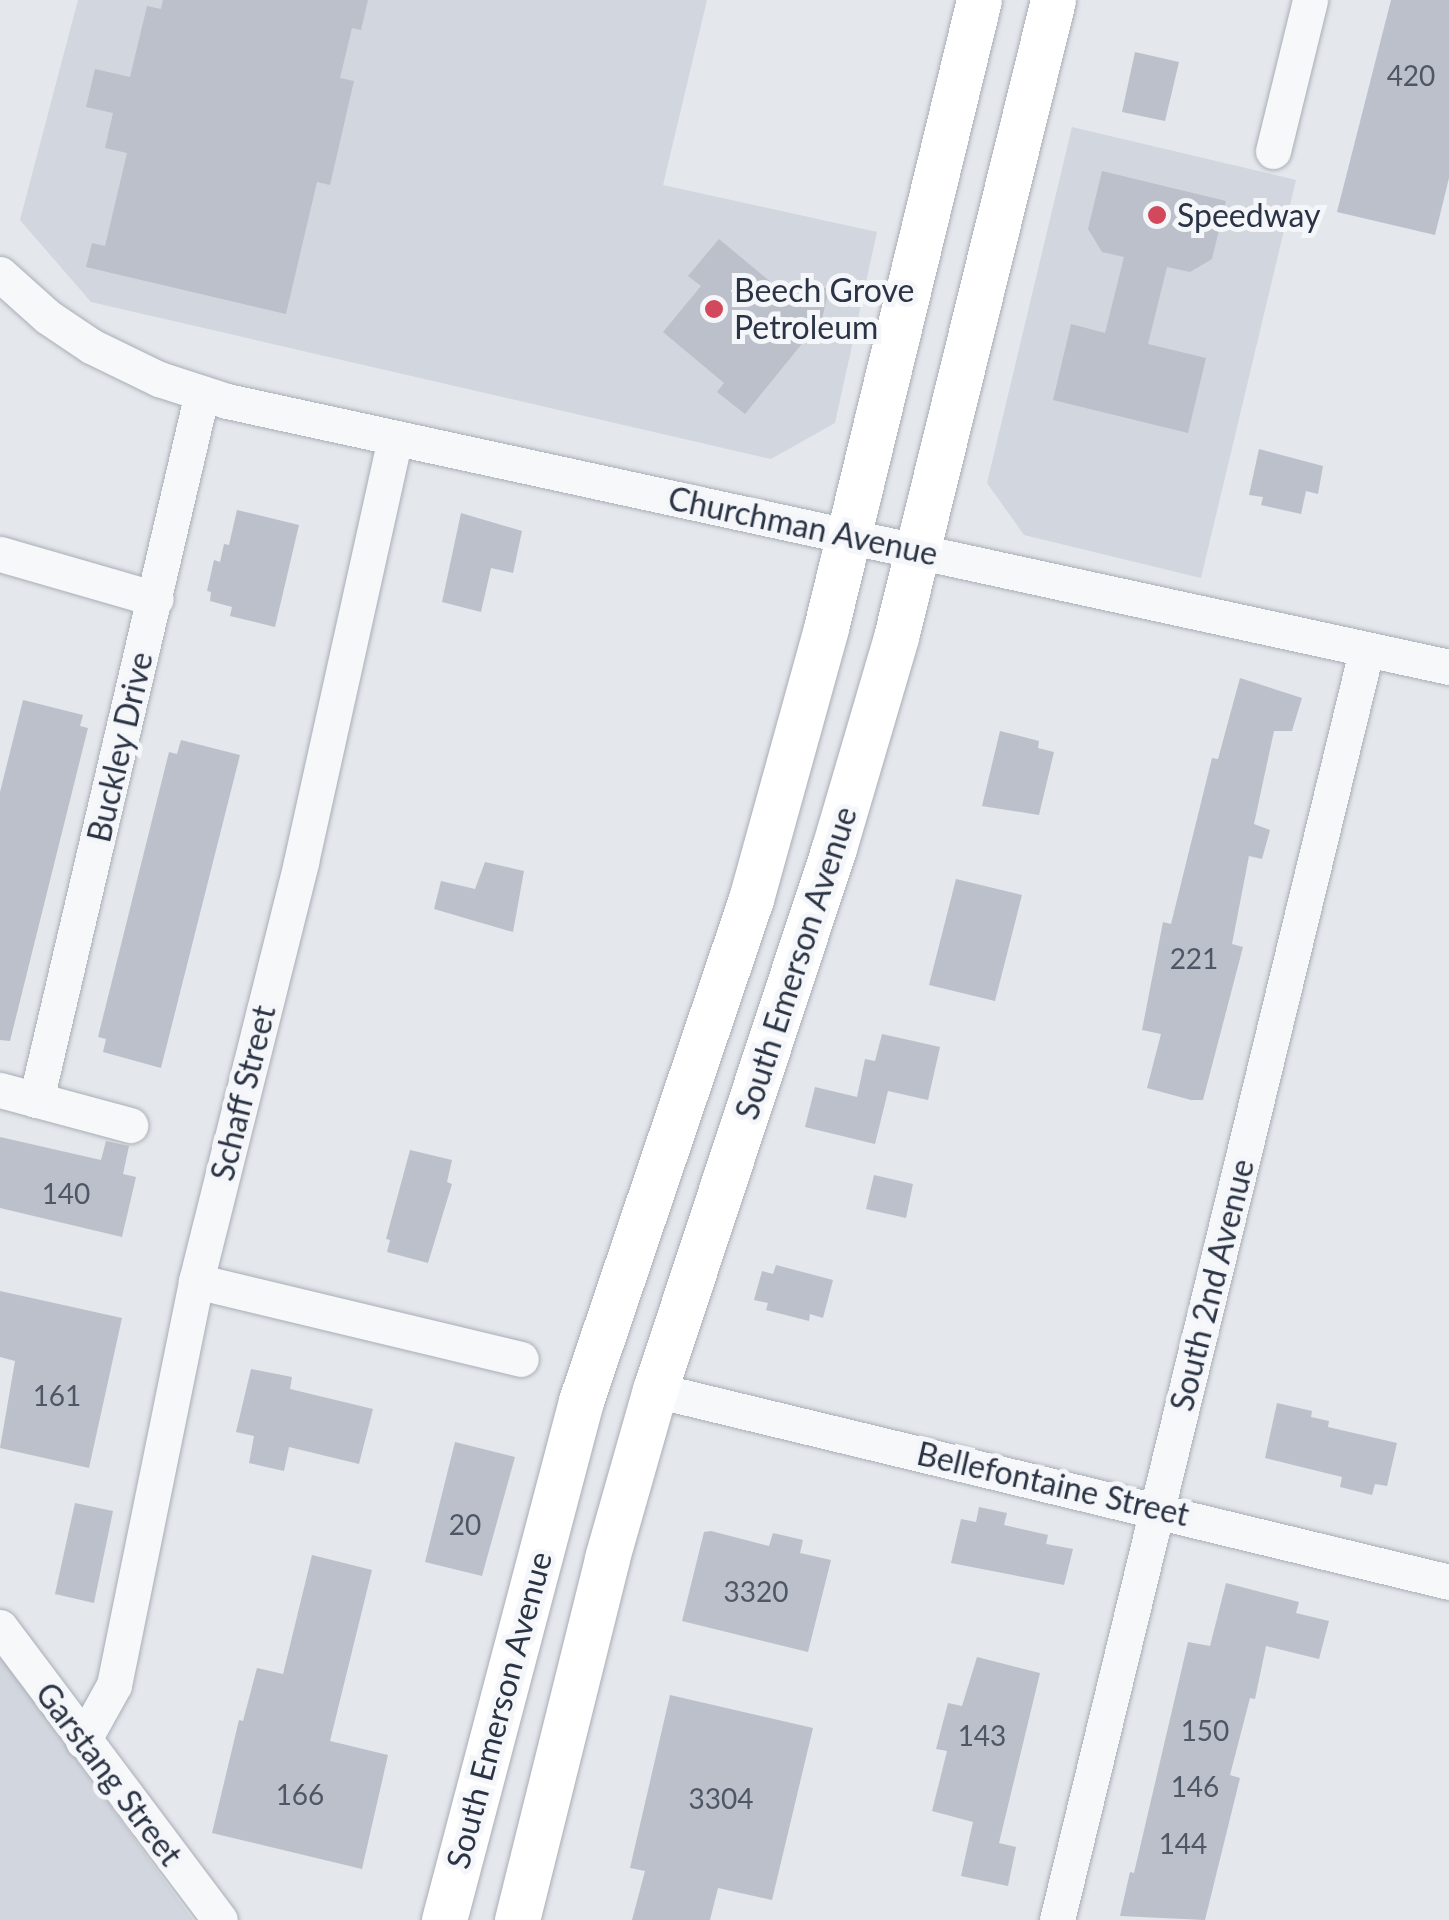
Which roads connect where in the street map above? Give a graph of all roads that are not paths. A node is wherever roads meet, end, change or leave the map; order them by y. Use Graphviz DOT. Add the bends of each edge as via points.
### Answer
graph roads {
  1 [pos="979,0"];
  2 [pos="1052,0"];
  3 [pos="1310,0"];
  4 [pos="1273,151"];
  5 [pos="0,274"];
  6 [pos="202,393"];
  7 [pos="396,439"];
  8 [pos="846,537"];
  9 [pos="919,550"];
  10 [pos="0,554"];
  11 [pos="156,599"];
  12 [pos="1366,650"];
  13 [pos="1449,667"];
  14 [pos="0,1090"];
  15 [pos="36,1100"];
  16 [pos="130,1125"];
  17 [pos="196,1282"];
  18 [pos="520,1359"];
  19 [pos="655,1390"];
  20 [pos="1158,1508"];
  21 [pos="1449,1582"];
  22 [pos="0,1628"];
  23 [pos="83,1742"];
  24 [pos="220,1920"];
  25 [pos="444,1920"];
  26 [pos="517,1920"];
  27 [pos="1057,1920"];
  1 -- 8 [label="main road, South Emerson Avenue"];
  2 -- 9 [label="main road, South Emerson Avenue"];
  3 -- 4 [label="street"];
  5 -- 6 [label="street, Churchman Avenue" via="68,332 159,379"];
  6 -- 7 [label="street, Churchman Avenue"];
  6 -- 11 [label="street, Buckley Drive"];
  7 -- 8 [label="street, Churchman Avenue"];
  7 -- 17 [label="street, Schaff Street" via="301,862"];
  8 -- 9 [label="street, Churchman Avenue"];
  8 -- 25 [label="main road, South Emerson Avenue" via="750,899 581,1401"];
  9 -- 12 [label="street, Churchman Avenue"];
  9 -- 19 [label="main road, South Emerson Avenue" via="834,848"];
  10 -- 11 [label="street"];
  11 -- 15 [label="street, Buckley Drive"];
  12 -- 13 [label="street, Churchman Avenue"];
  12 -- 20 [label="street, South 2nd Avenue"];
  14 -- 15 [label="street"];
  15 -- 16 [label="street"];
  17 -- 18 [label="street"];
  17 -- 23 [label="street, Schaff Street" via="114,1685"];
  19 -- 20 [label="street, Bellefontaine Street"];
  19 -- 26 [label="main road, South Emerson Avenue"];
  20 -- 21 [label="street, Bellefontaine Street"];
  20 -- 27 [label="street, South 2nd Avenue"];
  22 -- 23 [label="street, Garstang Street"];
  23 -- 24 [label="street, Garstang Street"];
}
